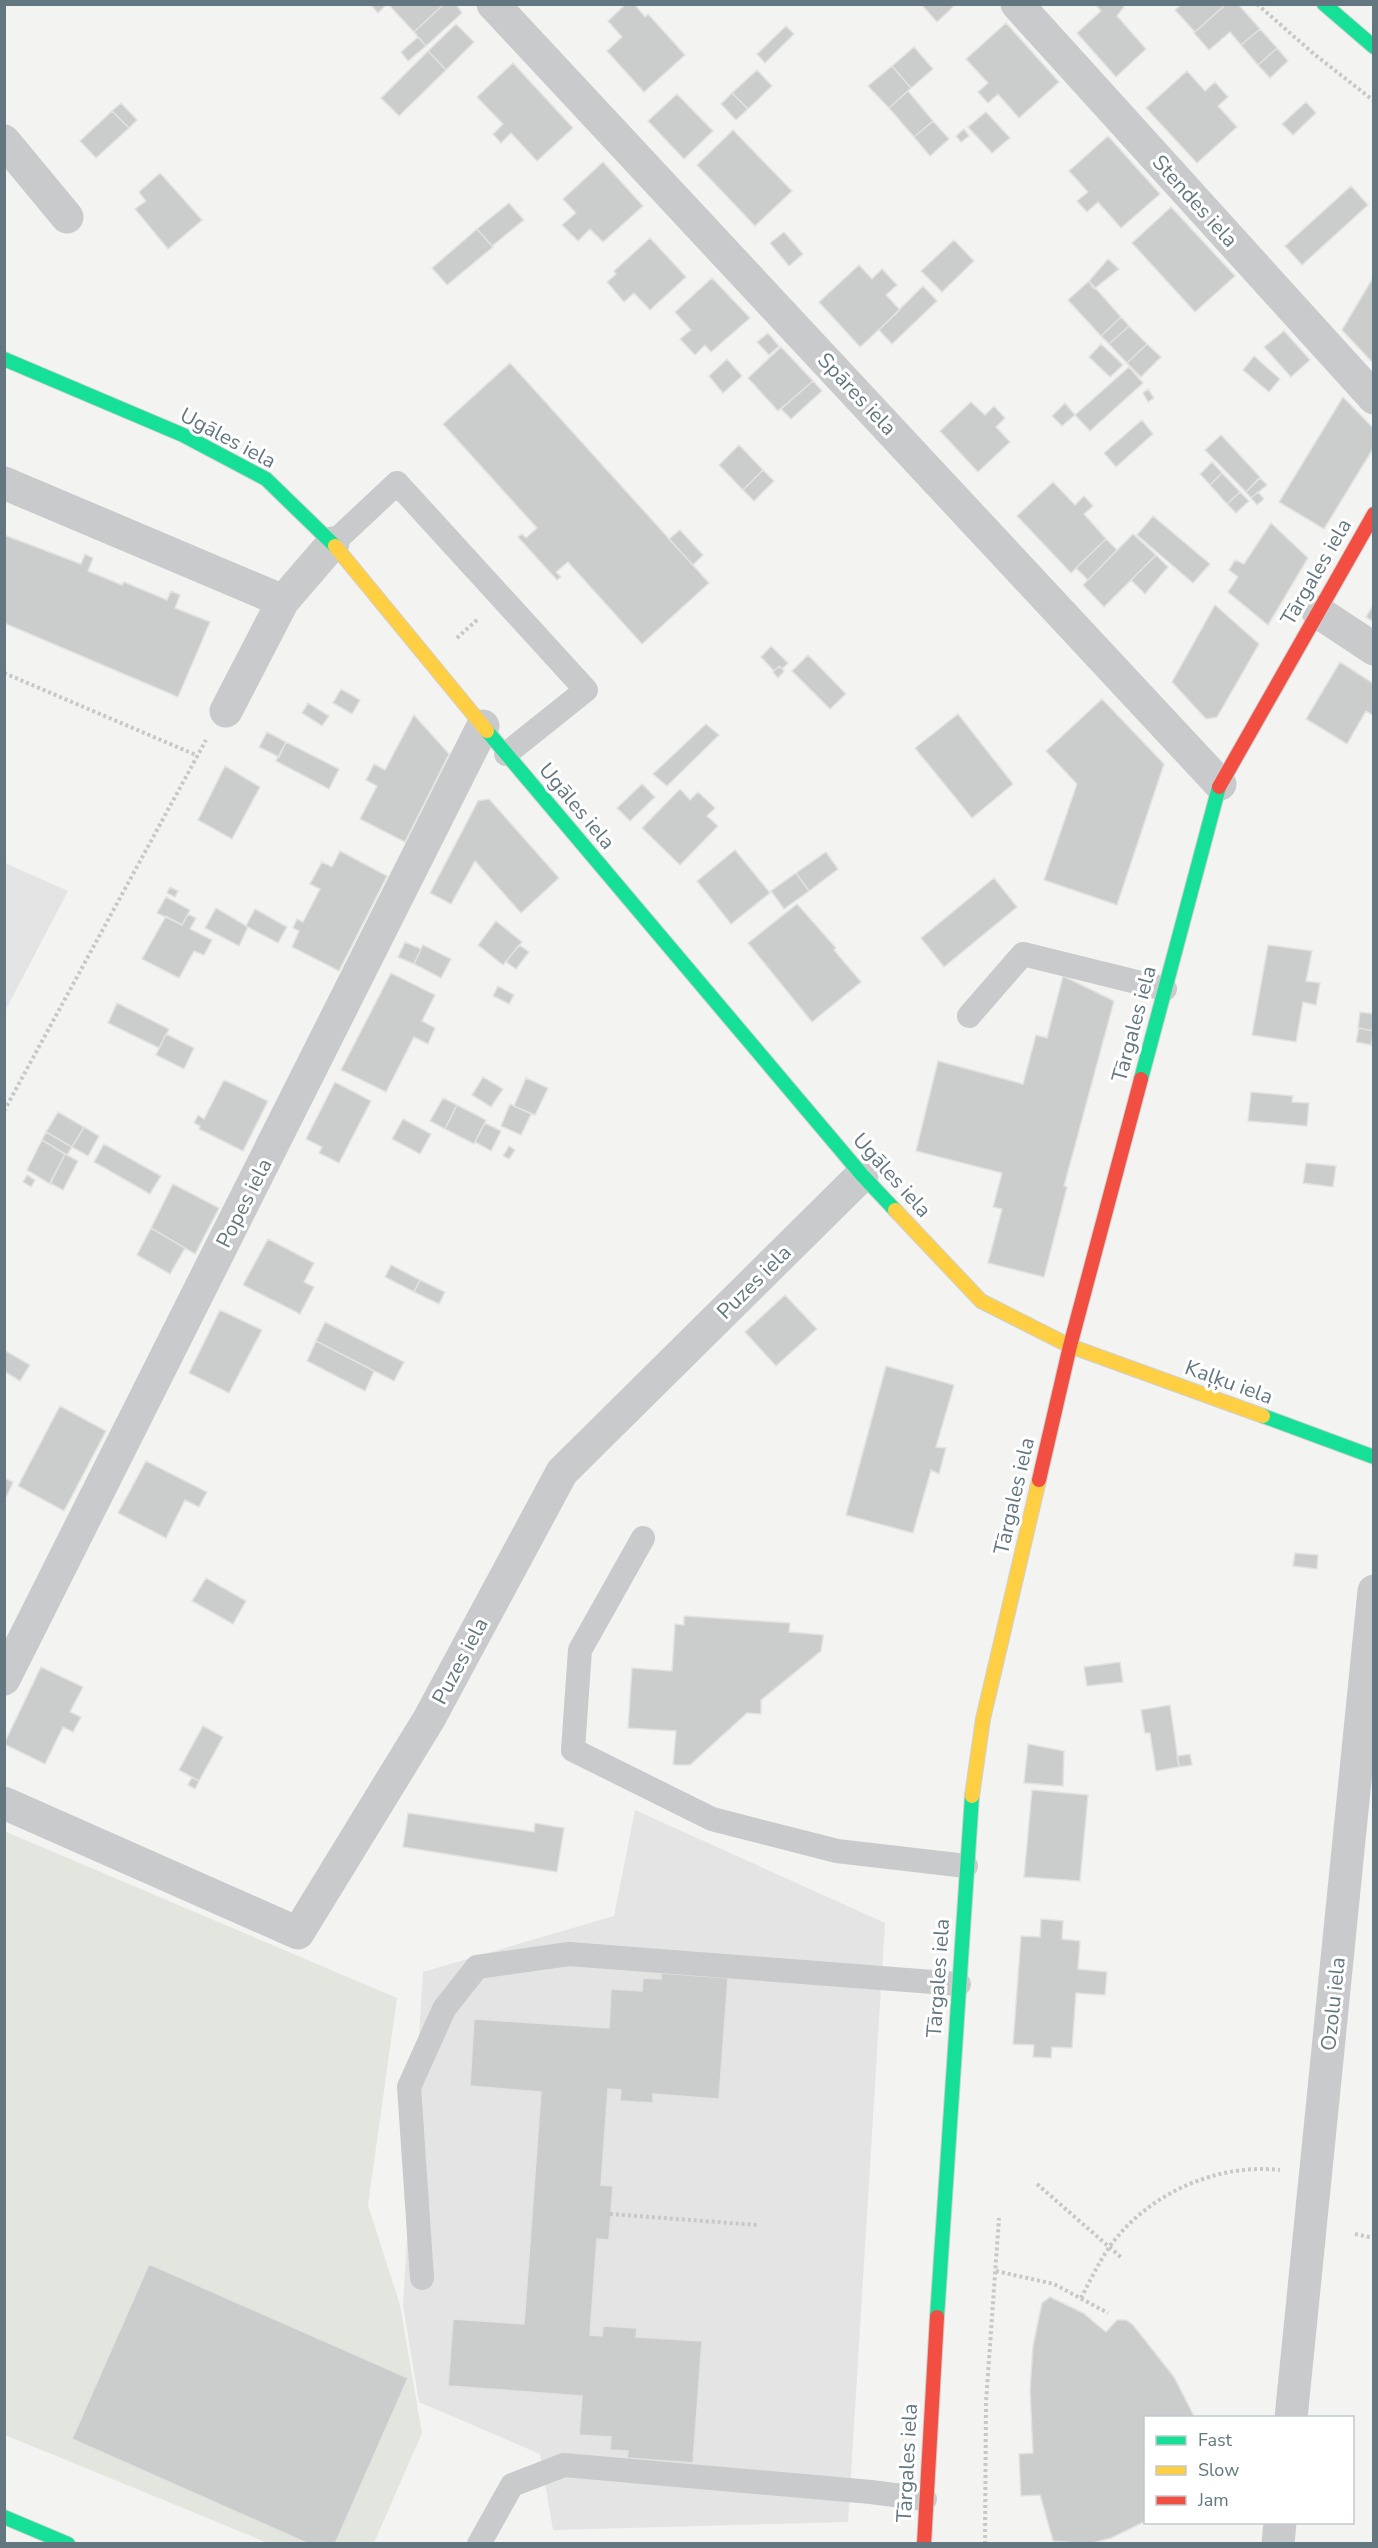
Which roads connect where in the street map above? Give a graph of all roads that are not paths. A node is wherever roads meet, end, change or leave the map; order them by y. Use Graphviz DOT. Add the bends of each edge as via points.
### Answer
graph roads {
  1 [pos="493,4"];
  2 [pos="1017,4"];
  3 [pos="1324,4"];
  4 [pos="1374,47"];
  5 [pos="4,141"];
  6 [pos="67,218"];
  7 [pos="4,359"];
  8 [pos="1374,398"];
  9 [pos="4,483"];
  10 [pos="1374,514"];
  11 [pos="333,543"];
  12 [pos="283,601"];
  13 [pos="1318,612"];
  14 [pos="1374,649"];
  15 [pos="226,711"];
  16 [pos="483,726"];
  17 [pos="506,754"];
  18 [pos="1220,784"];
  19 [pos="1165,989"];
  20 [pos="969,1016"];
  21 [pos="862,1175"];
  22 [pos="1070,1346"];
  23 [pos="1374,1457"];
  24 [pos="643,1538"];
  25 [pos="1374,1591"];
  26 [pos="4,1679"];
  27 [pos="4,1803"];
  28 [pos="966,1866"];
  29 [pos="959,1984"];
  30 [pos="422,2278"];
  31 [pos="1291,2416"];
  32 [pos="925,2499"];
  33 [pos="4,2517"];
  34 [pos="1280,2524"];
  35 [pos="68,2544"];
  36 [pos="479,2544"];
  37 [pos="924,2544"];
  38 [pos="1278,2544"];
  1 -- 18 [label="street, Spāres iela"];
  2 -- 8 [label="street, Stendes iela"];
  3 -- 4 [label="street"];
  5 -- 6 [label="street"];
  7 -- 11 [label="street, Ugāles iela" via="183,435 266,479"];
  9 -- 12 [label="street"];
  10 -- 13 [label="street, Tārgales iela"];
  11 -- 12 [label="street"];
  11 -- 16 [label="street, Ugāles iela"];
  11 -- 17 [label="lane" via="397,483 586,690"];
  12 -- 15 [label="street"];
  13 -- 14 [label="street"];
  13 -- 18 [label="street, Tārgales iela"];
  16 -- 17 [label="street, Ugāles iela"];
  16 -- 26 [label="street, Popes iela"];
  17 -- 21 [label="street, Ugāles iela"];
  18 -- 19 [label="street, Tārgales iela"];
  19 -- 20 [label="lane" via="1023,954"];
  19 -- 22 [label="street, Tārgales iela"];
  21 -- 22 [label="street, Ugāles iela" via="981,1301"];
  21 -- 27 [label="street, Puzes iela" via="562,1472 429,1719 298,1934"];
  22 -- 23 [label="street, Kaļķu iela"];
  22 -- 28 [label="street, Tārgales iela" via="983,1719"];
  24 -- 28 [label="lane" via="580,1650 573,1750 712,1819 837,1851"];
  25 -- 31 [label="street, Ozolu iela"];
  28 -- 29 [label="street, Tārgales iela"];
  29 -- 30 [label="lane" via="569,1954 477,1967 444,2009 409,2087"];
  29 -- 32 [label="street, Tārgales iela"];
  32 -- 36 [label="lane" via="564,2465 512,2485"];
  32 -- 37 [label="street, Tārgales iela"];
  33 -- 35 [label="street"];
  34 -- 38 [label="street"];
}
